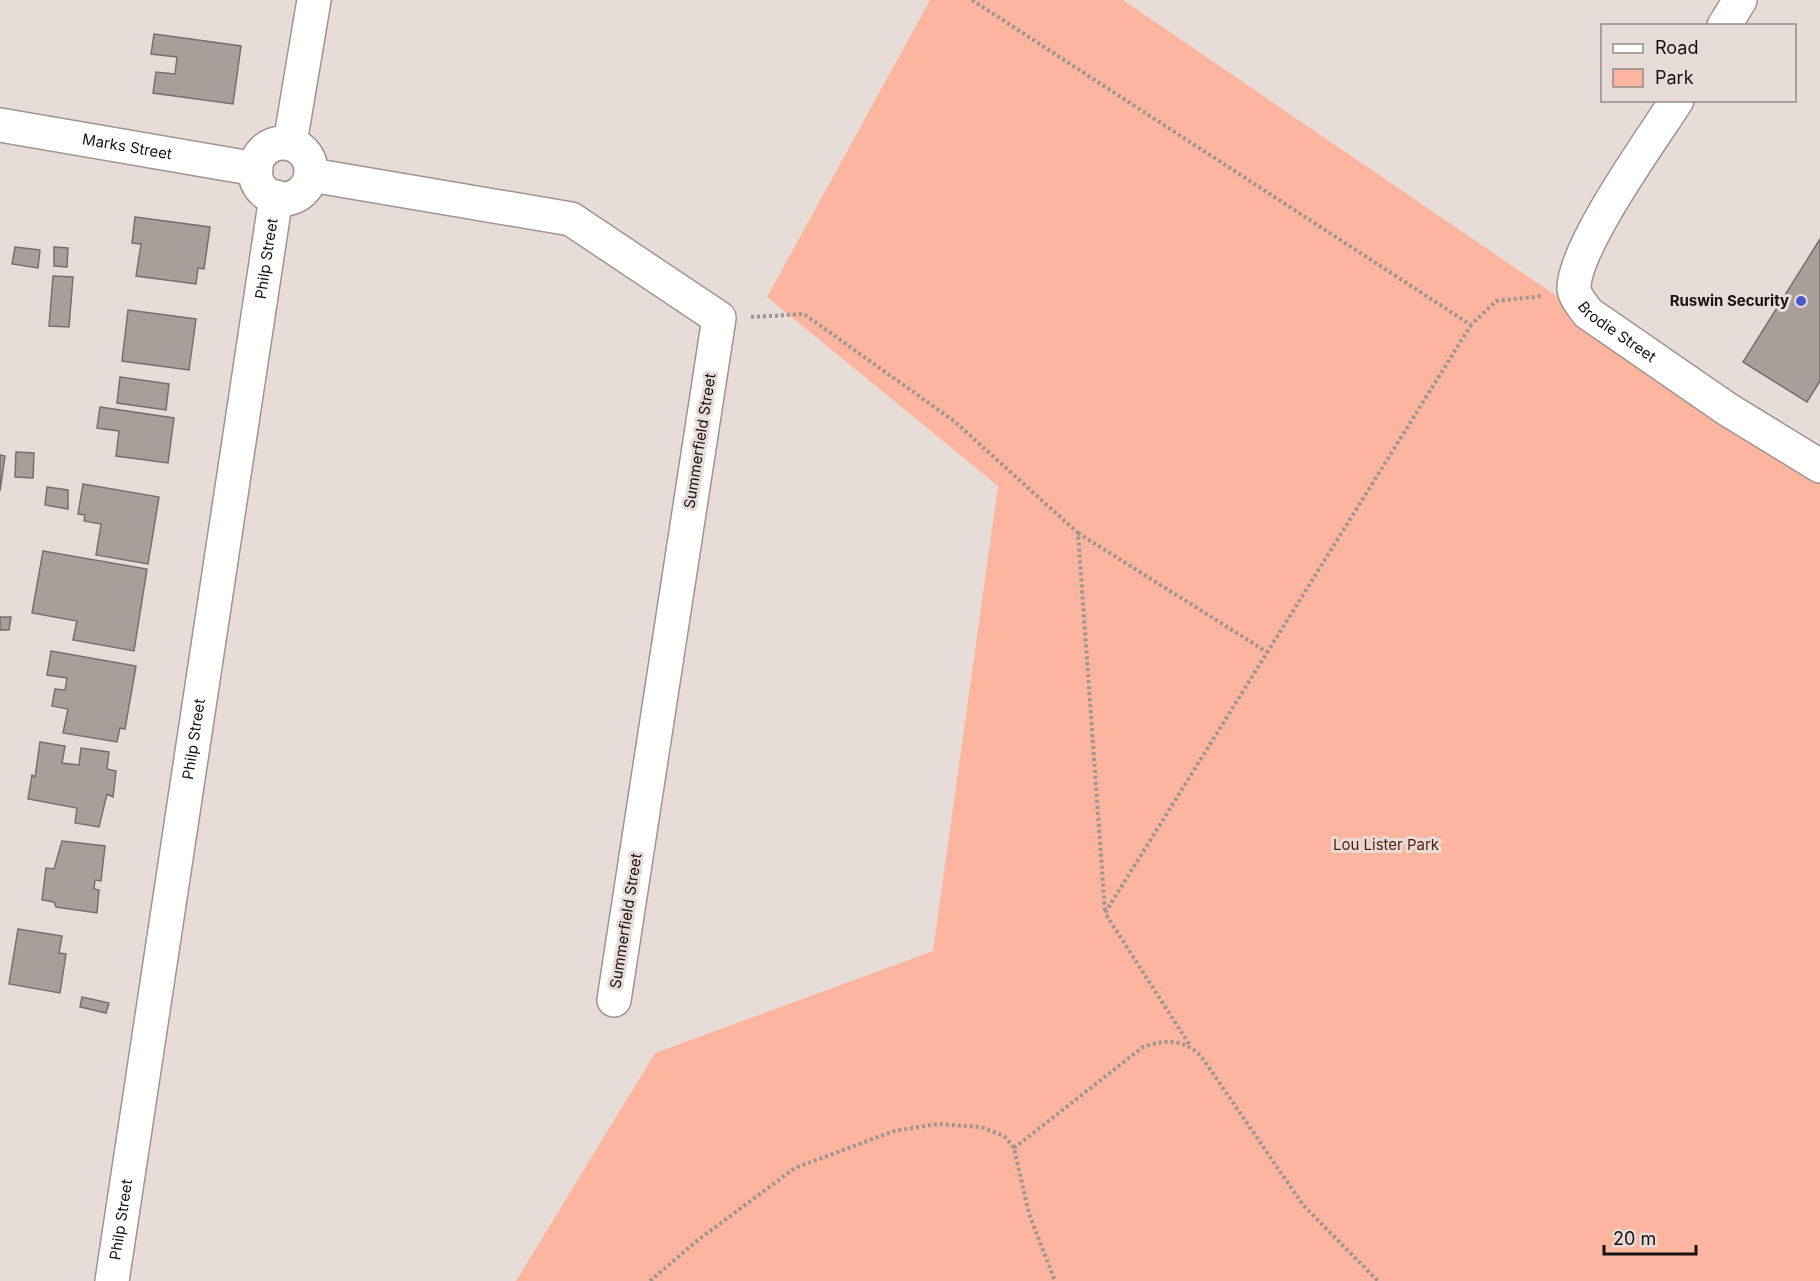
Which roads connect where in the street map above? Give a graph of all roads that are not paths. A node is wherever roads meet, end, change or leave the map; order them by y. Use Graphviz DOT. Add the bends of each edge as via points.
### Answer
graph roads {
  1 [pos="314,0"];
  2 [pos="1740,0"];
  3 [pos="1725,24"];
  4 [pos="1676,102"];
  5 [pos="0,124"];
  6 [pos="290,143"];
  7 [pos="256,169"];
  8 [pos="311,175"];
  9 [pos="276,197"];
  10 [pos="1820,466"];
  11 [pos="614,1000"];
  12 [pos="112,1281"];
  1 -- 6 [label="street"];
  2 -- 3 [label="street"];
  4 -- 10 [label="street, Brodie Street" via="1589,240 1575,270 1574,292 1588,313 1727,409"];
  5 -- 7 [label="street, Marks Street"];
  6 -- 7 [label="street" via="271,145"];
  6 -- 8 [label="street" via="306,153"];
  7 -- 9 [label="street" via="260,187"];
  8 -- 9 [label="street" via="302,192 293,197"];
  8 -- 11 [label="street, Summerfield Street" via="571,219 719,318"];
  9 -- 12 [label="street, Philp Street"];
}
